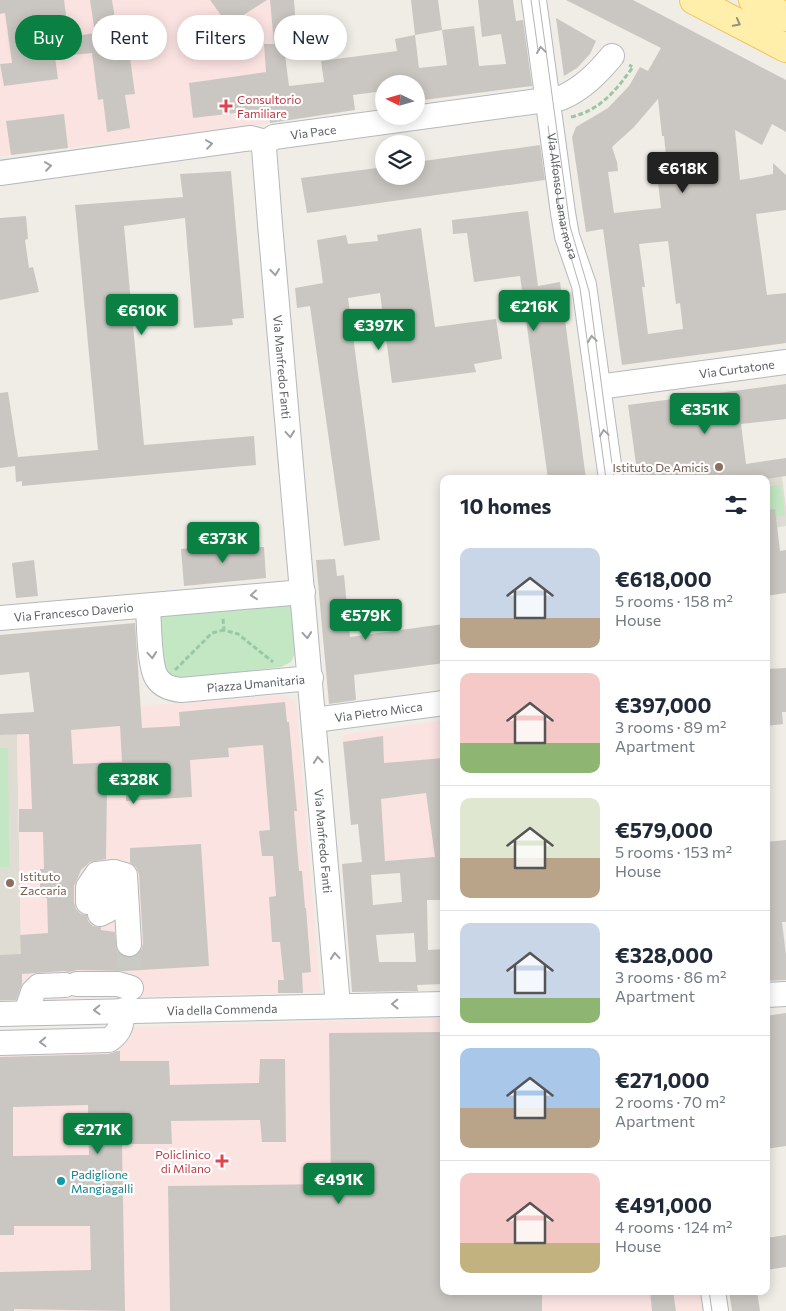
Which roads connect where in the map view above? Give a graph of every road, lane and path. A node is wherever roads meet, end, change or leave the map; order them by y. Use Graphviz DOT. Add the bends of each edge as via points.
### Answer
graph roads {
  1 [pos="534,0"];
  2 [pos="694,0"];
  3 [pos="753,0"];
  4 [pos="786,17"];
  5 [pos="786,48"];
  6 [pos="612,56"];
  7 [pos="547,99"];
  8 [pos="266,142"];
  9 [pos="0,173"];
  10 [pos="786,362"];
  11 [pos="598,387"];
  12 [pos="609,475"];
  13 [pos="303,592"];
  14 [pos="148,606"];
  15 [pos="223,616"];
  16 [pos="0,618"];
  17 [pos="224,630"];
  18 [pos="281,667"];
  19 [pos="174,671"];
  20 [pos="311,678"];
  21 [pos="440,704"];
  22 [pos="314,720"];
  23 [pos="94,908"];
  24 [pos="129,944"];
  25 [pos="129,994"];
  26 [pos="786,994"];
  27 [pos="770,995"];
  28 [pos="440,1004"];
  29 [pos="338,1005"];
  30 [pos="26,1013"];
  31 [pos="0,1014"];
  32 [pos="0,1043"];
  33 [pos="714,1295"];
  34 [pos="716,1311"];
  7 -- 1 [label="street, Via Alfonso Lamarmora, one-way"];
  2 -- 5 [label="main road, one-way"];
  3 -- 4 [label="main road"];
  6 -- 7 [label="street, Via Pace" via="601,70 574,92"];
  7 -- 8 [label="street, Via Pace" via="274,137"];
  11 -- 7 [label="street, Via Alfonso Lamarmora, one-way" via="584,285 567,236"];
  9 -- 8 [label="street, Via Pace, one-way" via="251,138"];
  8 -- 13 [label="street, Via Manfredo Fanti, one-way" via="270,224"];
  10 -- 11 [label="street, Via Curtatone"];
  12 -- 11 [label="street, Via Alfonso Lamarmora, one-way"];
  13 -- 14 [label="street, one-way"];
  13 -- 20 [label="street, Piazza Umanitaria, one-way"];
  14 -- 16 [label="street, Via Francesco Daverio"];
  14 -- 20 [label="street, Piazza Umanitaria, one-way" via="155,676 171,688 181,690"];
  15 -- 17 [label="path"];
  17 -- 18 [label="path" via="238,634"];
  17 -- 19 [label="path" via="212,633"];
  20 -- 22 [label="street, Via Manfredo Fanti"];
  21 -- 22 [label="street, Via Pietro Micca"];
  29 -- 22 [label="street, Via Manfredo Fanti, one-way"];
  23 -- 24 [label="street" via="108,910 114,872 125,875"];
  25 -- 29 [label="street, Via della Commenda"];
  25 -- 30 [label="street, Via della Commenda, one-way"];
  25 -- 30 [label="street" via="118,984 39,986"];
  25 -- 32 [label="street, one-way" via="121,1027 109,1040"];
  26 -- 27 [label="street"];
  28 -- 29 [label="street, Via della Commenda, one-way"];
  30 -- 31 [label="street, Via della Commenda"];
  33 -- 34 [label="street"];
}
